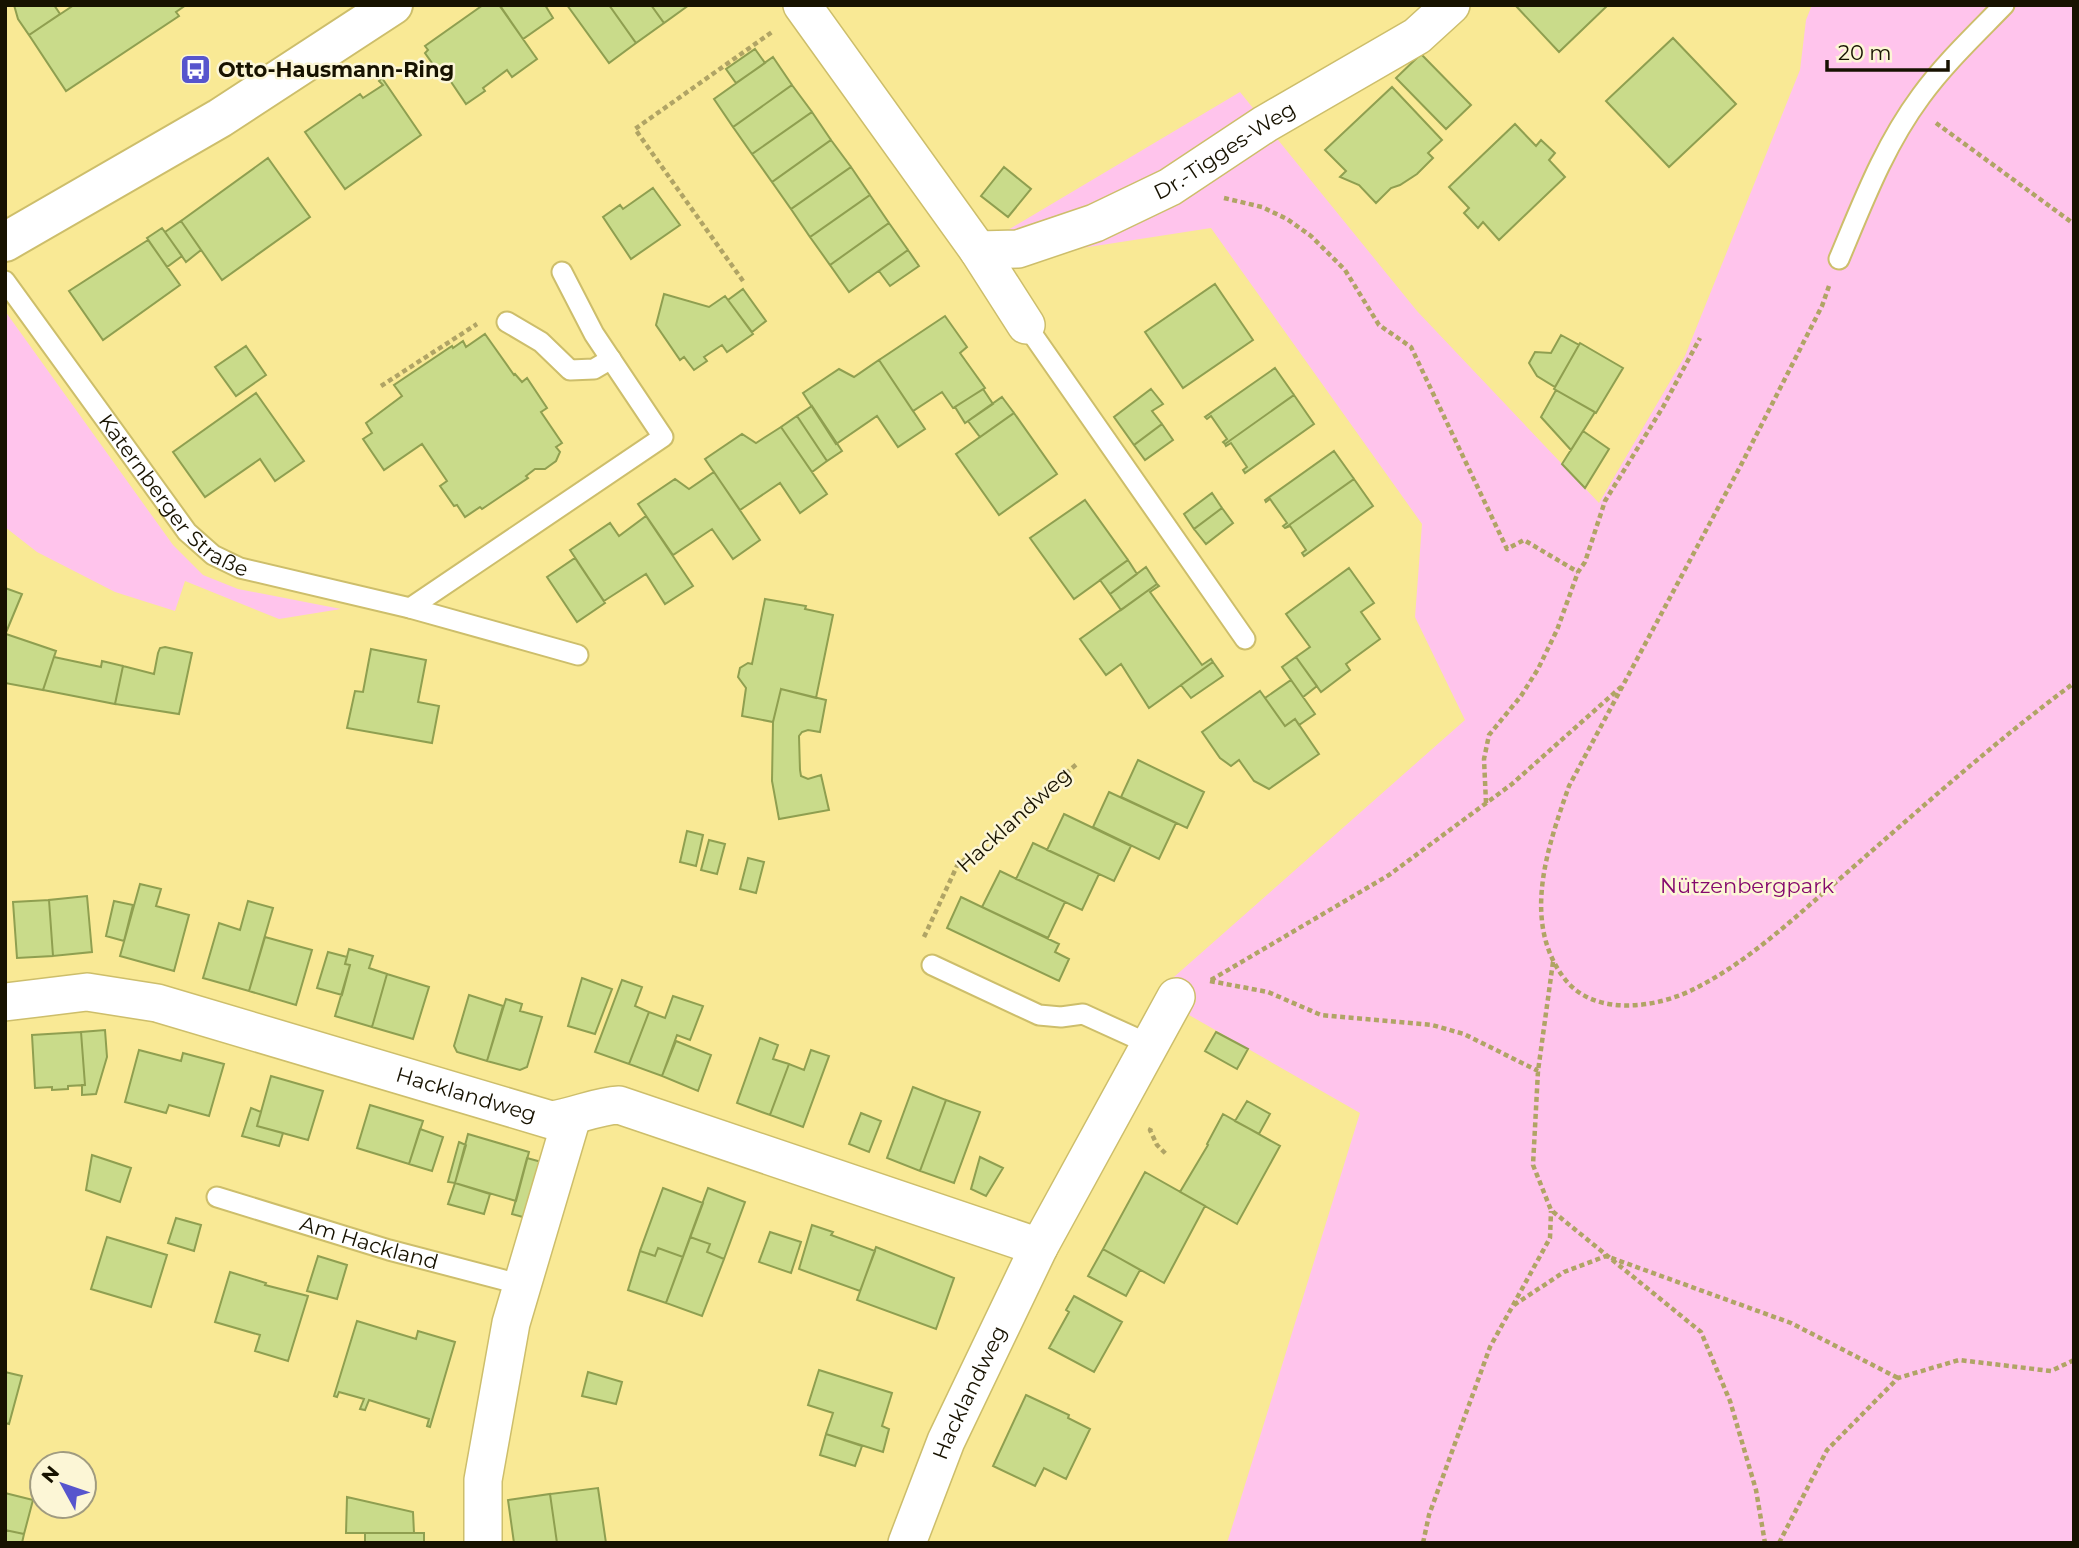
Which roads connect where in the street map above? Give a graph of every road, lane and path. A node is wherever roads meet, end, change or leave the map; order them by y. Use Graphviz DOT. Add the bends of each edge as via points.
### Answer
graph roads {
  1 [pos="2004,5"];
  2 [pos="388,7"];
  3 [pos="803,7"];
  4 [pos="1447,7"];
  5 [pos="1913,107"];
  6 [pos="1160,192"];
  7 [pos="2074,224"];
  8 [pos="5,242"];
  9 [pos="978,250"];
  10 [pos="1839,259"];
  11 [pos="562,272"];
  12 [pos="5,281"];
  13 [pos="743,281"];
  14 [pos="507,322"];
  15 [pos="1026,325"];
  16 [pos="1700,338"];
  17 [pos="611,359"];
  18 [pos="381,386"];
  19 [pos="1577,572"];
  20 [pos="411,608"];
  21 [pos="1245,639"];
  22 [pos="579,655"];
  23 [pos="2074,682"];
  24 [pos="1624,684"];
  25 [pos="1078,763"];
  26 [pos="1486,803"];
  27 [pos="1553,962"];
  28 [pos="932,965"];
  29 [pos="1209,981"];
  30 [pos="1176,998"];
  31 [pos="5,1002"];
  32 [pos="1149,1044"];
  33 [pos="1538,1071"];
  34 [pos="572,1117"];
  35 [pos="217,1197"];
  36 [pos="1551,1210"];
  37 [pos="1039,1247"];
  38 [pos="1606,1255"];
  39 [pos="523,1285"];
  40 [pos="1514,1305"];
  41 [pos="2074,1360"];
  42 [pos="1898,1378"];
  43 [pos="483,1543"];
  44 [pos="907,1543"];
  45 [pos="1423,1543"];
  46 [pos="1765,1543"];
  47 [pos="1779,1543"];
  1 -- 5 [label="lane"];
  2 -- 8 [label="street" via="220,118"];
  3 -- 9 [label="street"];
  3 -- 13 [label="path" via="635,129"];
  4 -- 6 [label="street, Dr.-Tigges-Weg" via="1417,36 1265,124"];
  5 -- 7 [label="path"];
  5 -- 10 [label="lane" via="1876,169"];
  6 -- 9 [label="street, Dr.-Tigges-Weg" via="1095,223 1018,249"];
  6 -- 19 [label="path" via="1204,194 1262,207 1311,236 1345,270 1379,325 1410,347 1507,549 1524,540"];
  9 -- 15 [label="street"];
  10 -- 24 [label="path" via="1822,306"];
  11 -- 17 [label="lane"];
  12 -- 20 [label="lane, Katernberger Straße" via="187,531 212,555 240,568"];
  14 -- 17 [label="lane" via="541,342 570,370 594,369"];
  14 -- 18 [label="path" via="476,324"];
  15 -- 21 [label="lane"];
  16 -- 19 [label="path" via="1605,501 1585,562"];
  17 -- 20 [label="lane" via="663,437"];
  19 -- 26 [label="path" via="1538,669 1489,735 1484,759"];
  20 -- 22 [label="lane, Katernberger Straße"];
  23 -- 27 [label="path" via="1753,953 1694,989 1642,1004 1604,1002 1576,990"];
  24 -- 26 [label="path"];
  24 -- 27 [label="path" via="1569,786 1550,840 1541,881 1544,930"];
  25 -- 28 [label="path, Hacklandweg" via="957,866 917,953"];
  26 -- 29 [label="path" via="1389,875"];
  27 -- 33 [label="path"];
  28 -- 32 [label="lane" via="1039,1015 1083,1014"];
  29 -- 30 [label="path"];
  29 -- 33 [label="path" via="1268,992 1321,1015 1432,1025 1464,1034"];
  30 -- 32 [label="street, Hacklandweg"];
  31 -- 34 [label="street, Hacklandweg" via="87,992 134,998 551,1121"];
  32 -- 37 [label="street, Hacklandweg"];
  33 -- 36 [label="path" via="1533,1165"];
  34 -- 37 [label="street, Hacklandweg" via="619,1105"];
  34 -- 39 [label="street"];
  35 -- 39 [label="lane, Am Hackland"];
  36 -- 38 [label="path"];
  36 -- 40 [label="path" via="1550,1238"];
  37 -- 44 [label="street, Hacklandweg" via="946,1441"];
  38 -- 40 [label="path" via="1564,1272"];
  38 -- 42 [label="path" via="1791,1323"];
  38 -- 46 [label="path" via="1701,1332 1730,1401 1756,1490"];
  39 -- 43 [label="street" via="511,1323 483,1480"];
  40 -- 45 [label="path" via="1490,1347"];
  41 -- 42 [label="path" via="2051,1371 1959,1360"];
  42 -- 47 [label="path" via="1827,1450"];
}
